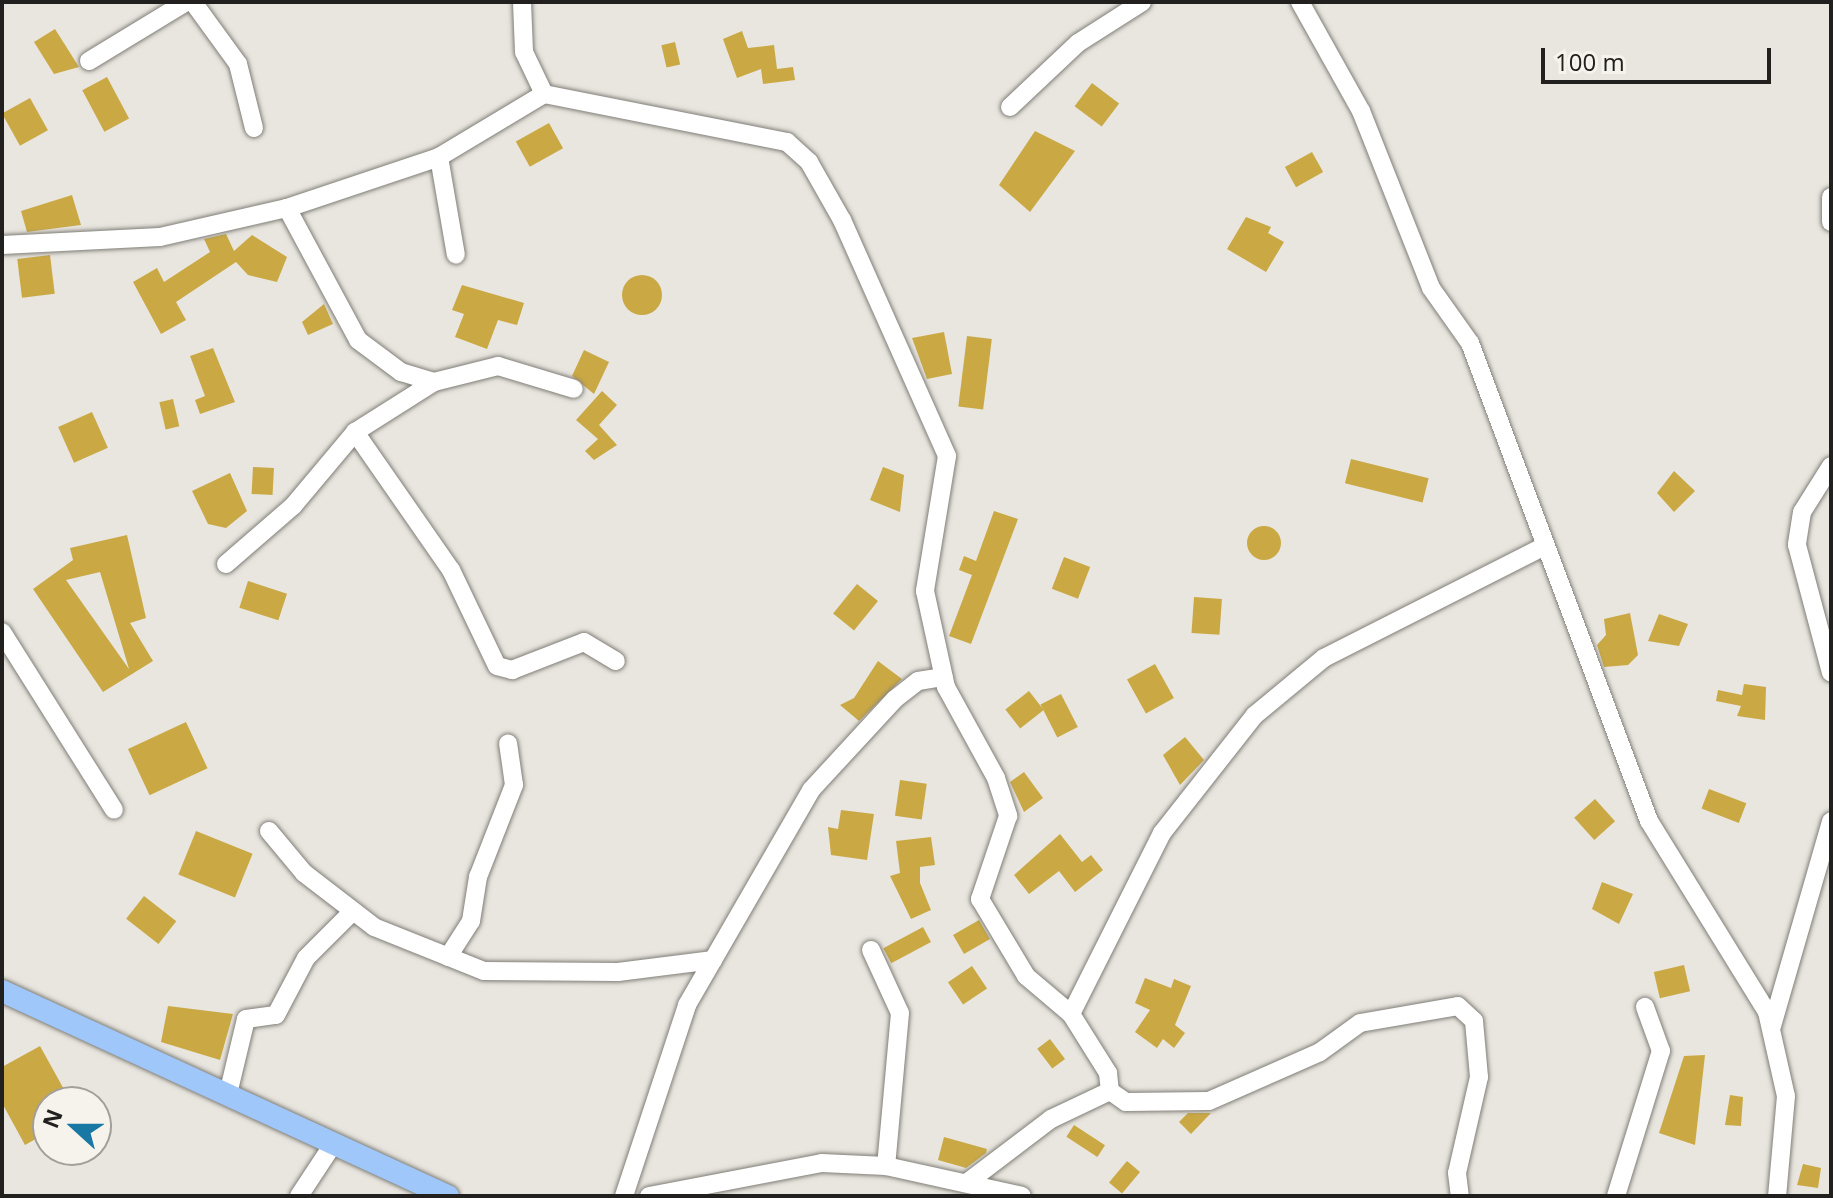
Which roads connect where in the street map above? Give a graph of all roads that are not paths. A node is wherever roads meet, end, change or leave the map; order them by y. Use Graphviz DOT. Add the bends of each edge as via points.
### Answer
graph roads {
  1 [pos="186,2"];
  2 [pos="193,2"];
  3 [pos="522,2"];
  4 [pos="1142,2"];
  5 [pos="1300,2"];
  6 [pos="89,61"];
  7 [pos="544,94"];
  8 [pos="1010,107"];
  9 [pos="254,128"];
  10 [pos="439,157"];
  11 [pos="1831,197"];
  12 [pos="287,208"];
  13 [pos="1831,222"];
  14 [pos="2,245"];
  15 [pos="456,255"];
  16 [pos="434,382"];
  17 [pos="574,389"];
  18 [pos="355,432"];
  19 [pos="1831,466"];
  20 [pos="1545,546"];
  21 [pos="226,564"];
  22 [pos="2,632"];
  23 [pos="616,661"];
  24 [pos="1831,673"];
  25 [pos="944,677"];
  26 [pos="508,743"];
  27 [pos="114,810"];
  28 [pos="1831,821"];
  29 [pos="269,831"];
  30 [pos="352,912"];
  31 [pos="871,950"];
  32 [pos="448,957"];
  33 [pos="713,960"];
  34 [pos="2,991"];
  35 [pos="1645,1007"];
  36 [pos="1071,1014"];
  37 [pos="1772,1029"];
  38 [pos="1110,1091"];
  39 [pos="228,1094"];
  40 [pos="334,1143"];
  41 [pos="886,1166"];
  42 [pos="968,1182"];
  43 [pos="423,1190"];
  44 [pos="299,1196"];
  45 [pos="448,1196"];
  46 [pos="624,1196"];
  47 [pos="649,1196"];
  48 [pos="1022,1196"];
  49 [pos="1460,1196"];
  50 [pos="1616,1196"];
  51 [pos="1777,1196"];
  1 -- 6 [label="street"];
  2 -- 9 [label="street" via="238,64"];
  3 -- 7 [label="street" via="524,52"];
  4 -- 8 [label="street" via="1078,43"];
  5 -- 20 [label="street" via="1361,111 1431,288 1470,343"];
  7 -- 10 [label="street"];
  7 -- 25 [label="street" via="592,109 759,134 787,142 809,162 879,293 947,456 925,591"];
  10 -- 12 [label="street"];
  10 -- 15 [label="street"];
  11 -- 13 [label="street"];
  12 -- 14 [label="street" via="160,237"];
  12 -- 16 [label="street" via="358,340 401,372"];
  16 -- 17 [label="street" via="498,366"];
  16 -- 18 [label="street"];
  18 -- 21 [label="street" via="293,506"];
  18 -- 23 [label="street" via="451,570 497,666 512,670 584,642"];
  19 -- 24 [label="street" via="1802,512 1797,545"];
  20 -- 36 [label="street" via="1324,658 1255,715 1162,833"];
  20 -- 37 [label="street" via="1649,821"];
  22 -- 27 [label="street"];
  25 -- 33 [label="street" via="918,681 895,699 811,790"];
  25 -- 36 [label="street" via="1008,816 980,899 1026,976"];
  26 -- 32 [label="street" via="514,785 478,877 471,921"];
  28 -- 37 [label="street"];
  29 -- 30 [label="street"];
  30 -- 32 [label="street"];
  30 -- 39 [label="street" via="306,958 276,1015 246,1019"];
  31 -- 41 [label="street" via="900,1013"];
  32 -- 33 [label="street" via="513,975"];
  33 -- 46 [label="street" via="657,1083"];
  34 -- 39 [label="main road"];
  35 -- 50 [label="street" via="1661,1051"];
  36 -- 38 [label="street" via="1108,1073"];
  37 -- 51 [label="street" via="1786,1096"];
  38 -- 42 [label="street" via="1051,1119"];
  38 -- 49 [label="street" via="1126,1102 1209,1101 1320,1052 1360,1023 1458,1006 1474,1021 1479,1077 1457,1173"];
  39 -- 40 [label="main road"];
  40 -- 43 [label="main road"];
  40 -- 44 [label="street"];
  41 -- 42 [label="street"];
  41 -- 47 [label="street" via="822,1163"];
  42 -- 48 [label="street"];
  43 -- 45 [label="main road"];
}
